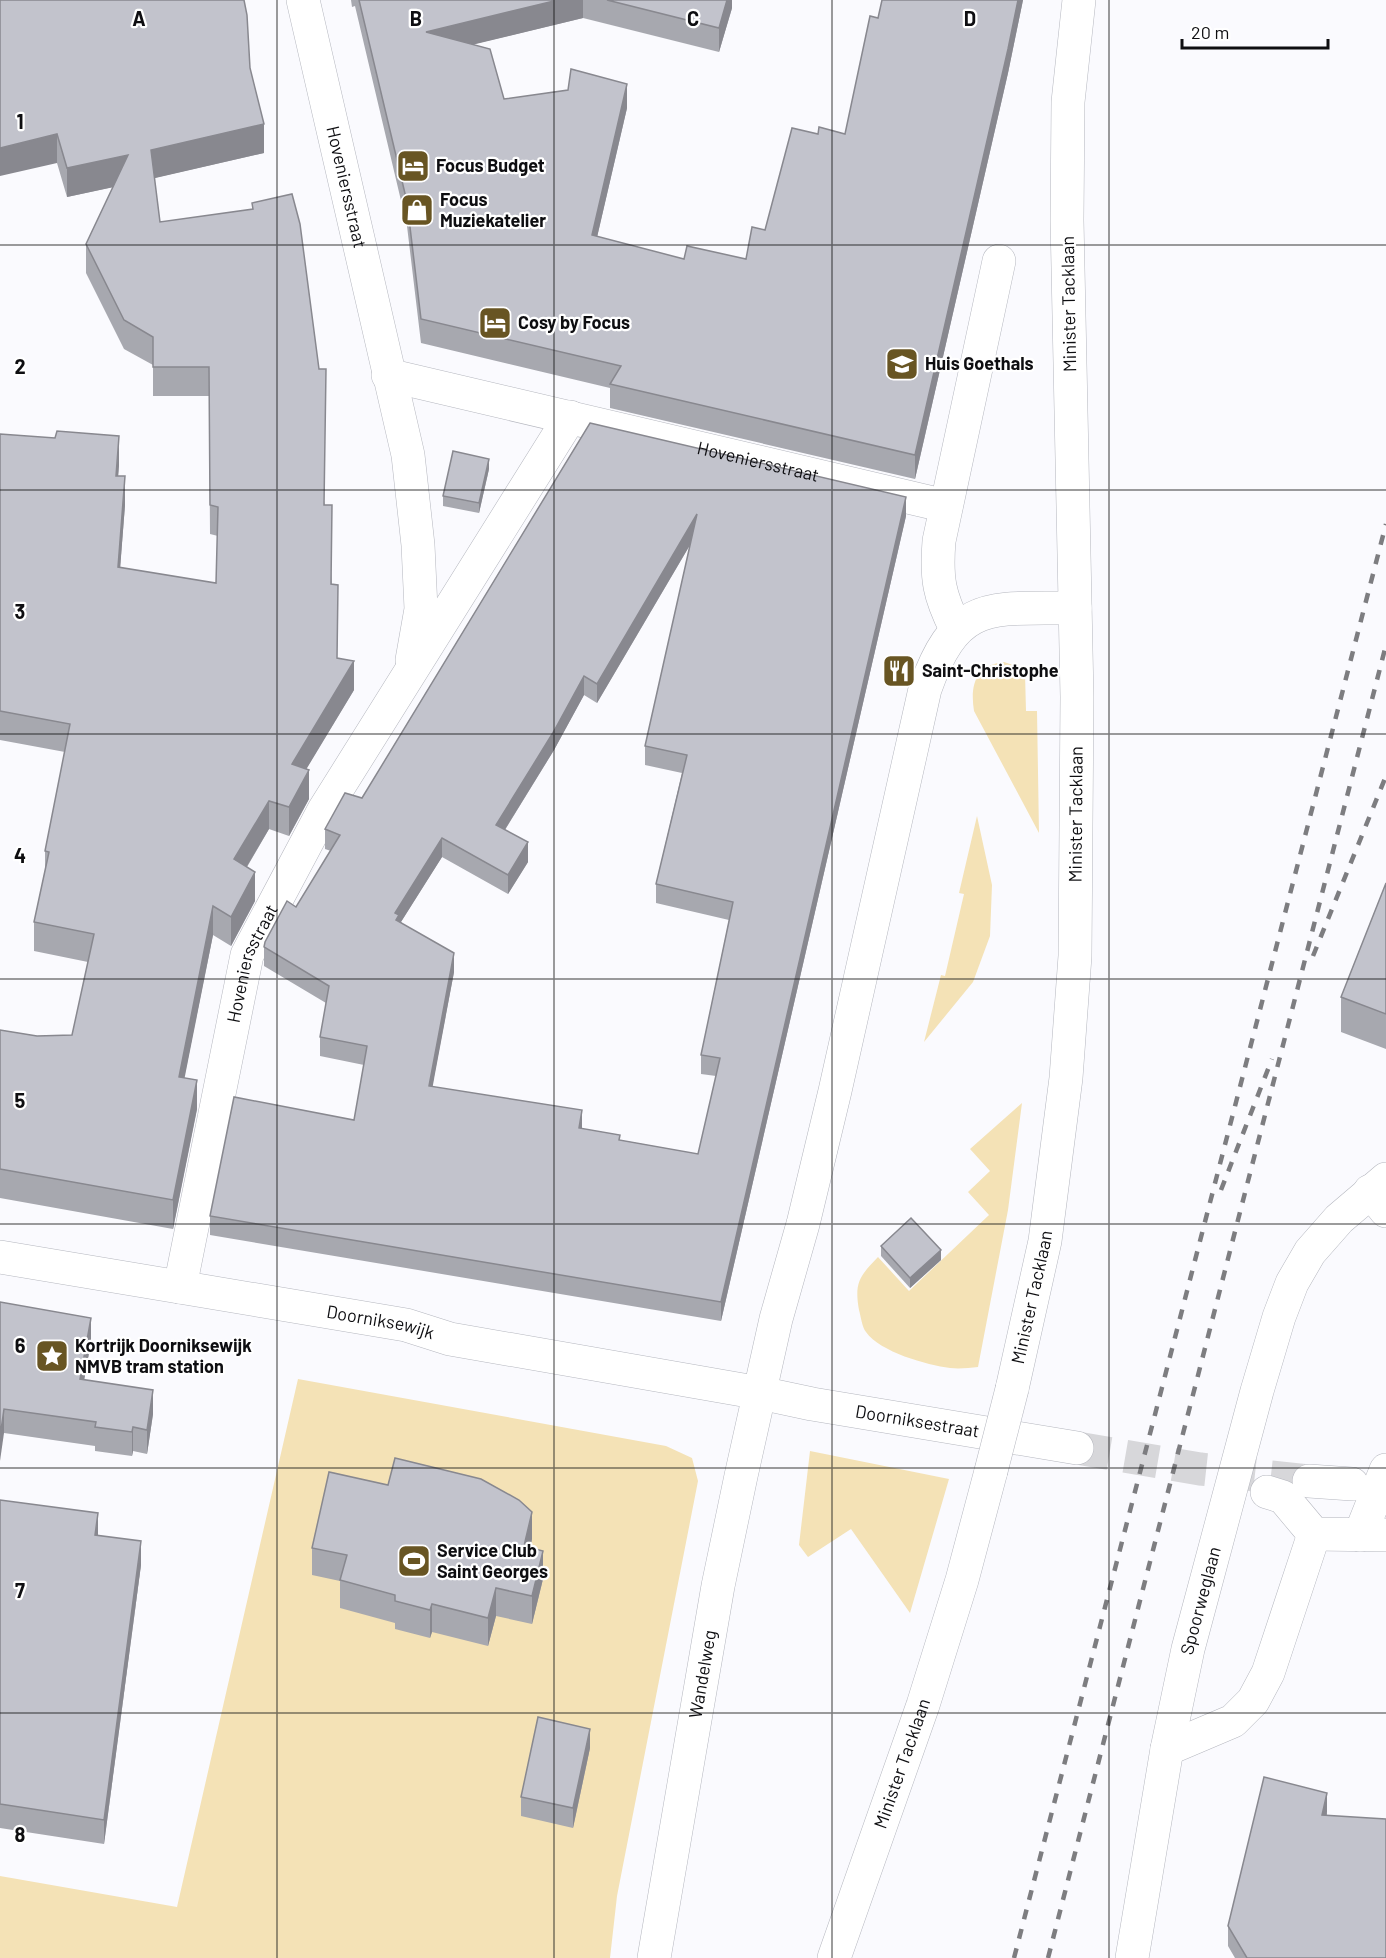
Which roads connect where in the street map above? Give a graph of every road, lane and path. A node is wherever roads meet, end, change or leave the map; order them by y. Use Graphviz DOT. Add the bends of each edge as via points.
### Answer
graph roads {
  1 [pos="303,0"];
  2 [pos="1079,0"];
  3 [pos="999,261"];
  4 [pos="388,375"];
  5 [pos="570,417"];
  6 [pos="946,506"];
  7 [pos="1075,608"];
  8 [pos="956,629"];
  9 [pos="410,673"];
  10 [pos="1381,1194"];
  11 [pos="0,1257"];
  12 [pos="180,1287"];
  13 [pos="760,1393"];
  14 [pos="1077,1448"];
  15 [pos="1386,1470"];
  16 [pos="1309,1481"];
  17 [pos="1352,1484"];
  18 [pos="1267,1492"];
  19 [pos="1314,1534"];
  20 [pos="1373,1535"];
  21 [pos="1167,1749"];
  22 [pos="654,1958"];
  23 [pos="834,1958"];
  24 [pos="1132,1958"];
  1 -- 4 [label="street, Hoveniersstraat"];
  2 -- 7 [label="street, Minister Tacklaan" via="1068,102 1067,220"];
  3 -- 6 [label="street"];
  4 -- 5 [label="street, Hoveniersstraat"];
  4 -- 9 [label="street, Hoveniersstraat" via="408,455 418,545 420,609"];
  5 -- 6 [label="street, Hoveniersstraat"];
  5 -- 9 [label="street, Hoveniersstraat"];
  6 -- 8 [label="street" via="937,572 945,606"];
  7 -- 8 [label="street" via="990,610"];
  7 -- 23 [label="street, Minister Tacklaan, bridge" via="1075,956 1066,1078 1045,1241 1012,1389 962,1580"];
  8 -- 13 [label="street" via="937,657 926,689 835,1091"];
  9 -- 12 [label="street, Hoveniersstraat" via="324,810 247,955"];
  10 -- 21 [label="street, Spoorweglaan" via="1339,1219 1310,1252 1292,1283 1257,1391 1188,1649"];
  11 -- 12 [label="street, Doorniksewijk"];
  12 -- 13 [label="street, Doorniksewijk" via="406,1325 450,1339"];
  13 -- 14 [label="street, Doorniksestraat"];
  13 -- 22 [label="street, Wandelweg" via="718,1586"];
  15 -- 20 [label="street"];
  16 -- 17 [label="street"];
  18 -- 19 [label="street" via="1283,1497"];
  19 -- 20 [label="street"];
  19 -- 21 [label="street" via="1268,1673 1253,1701 1233,1721"];
  21 -- 24 [label="street, Spoorweglaan"];
}
